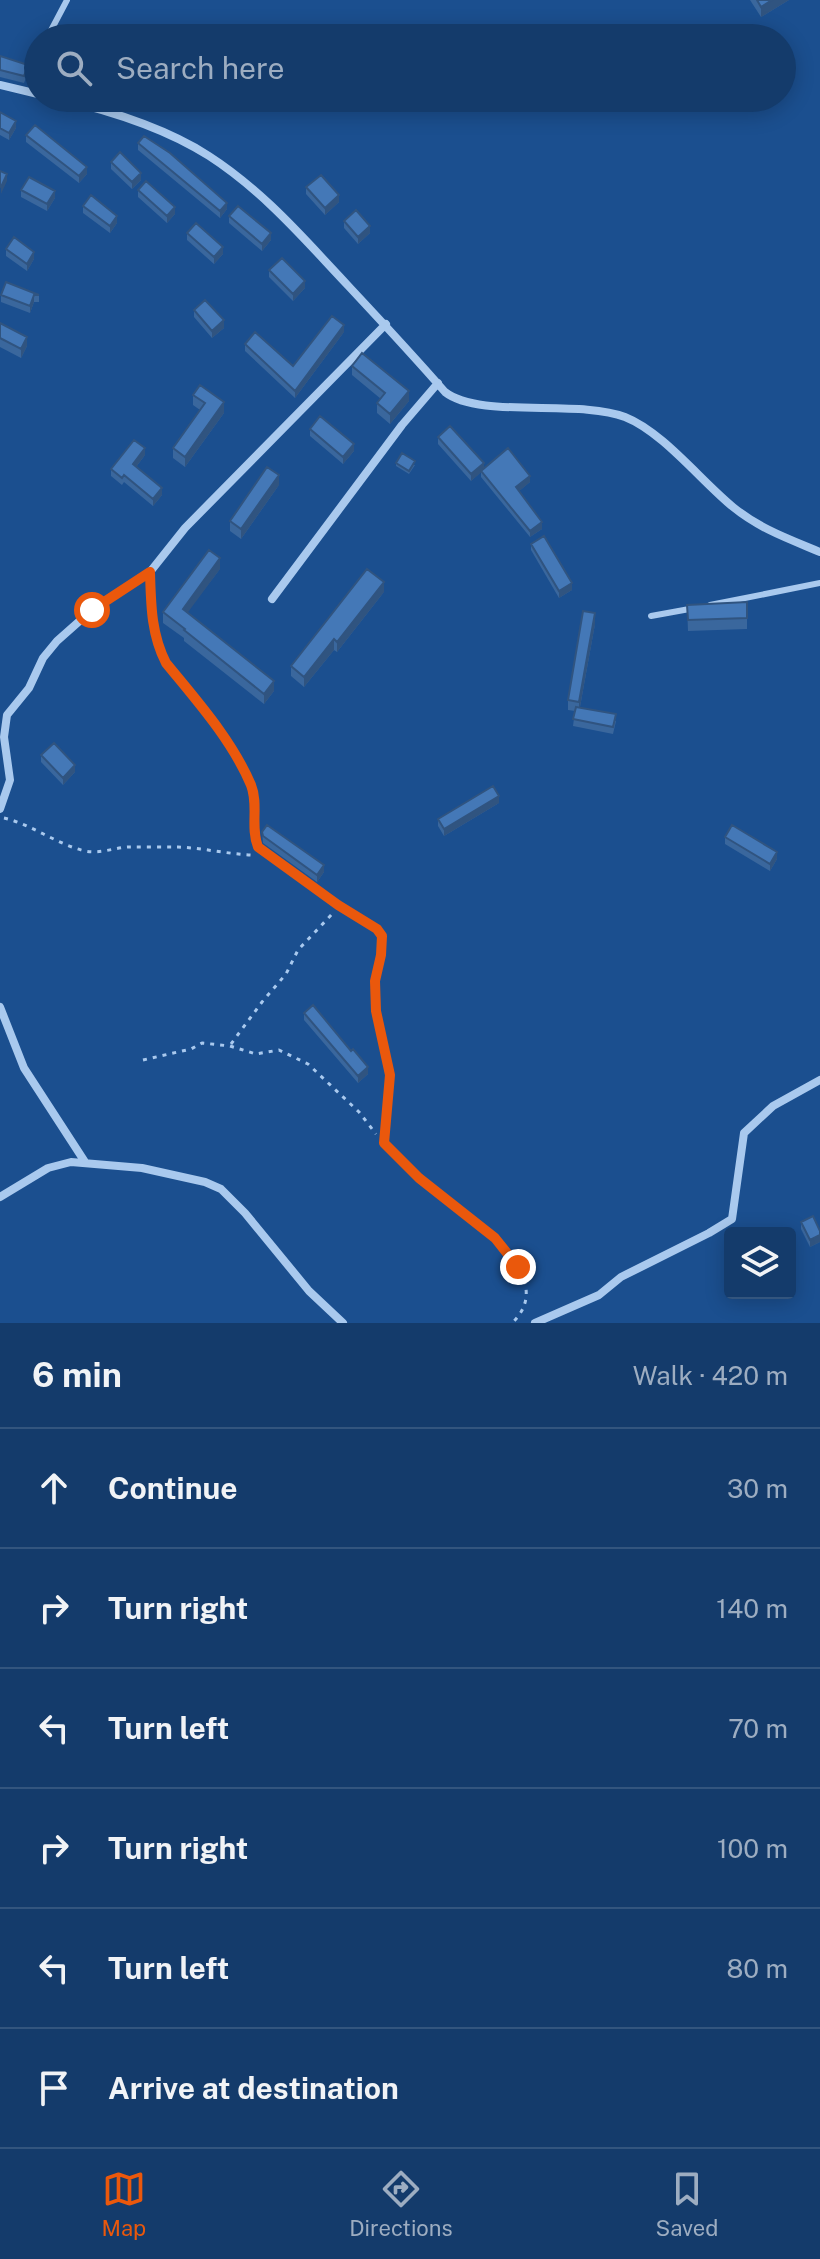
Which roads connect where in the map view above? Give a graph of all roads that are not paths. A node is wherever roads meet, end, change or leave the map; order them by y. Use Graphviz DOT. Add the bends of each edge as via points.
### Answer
graph roads {
  1 [pos="67,0"];
  2 [pos="54,24"];
  3 [pos="0,85"];
  4 [pos="24,90"];
  5 [pos="104,112"];
  6 [pos="386,324"];
  7 [pos="438,383"];
  8 [pos="820,552"];
  9 [pos="150,572"];
  10 [pos="820,583"];
  11 [pos="272,599"];
  12 [pos="651,616"];
  13 [pos="0,809"];
  14 [pos="0,1007"];
  15 [pos="820,1080"];
  16 [pos="384,1143"];
  17 [pos="85,1162"];
  18 [pos="0,1197"];
  19 [pos="343,1323"];
  20 [pos="535,1323"];
  1 -- 2 [label="lane"];
  3 -- 4 [label="street"];
  5 -- 6 [label="street" via="208,155 271,204"];
  6 -- 7 [label="street"];
  6 -- 9 [label="street" via="185,528"];
  7 -- 8 [label="street" via="457,401 472,404 622,416 652,434 754,522"];
  7 -- 11 [label="street"];
  9 -- 13 [label="street" via="92,610 43,658 29,688 7,715 4,737 10,780"];
  9 -- 16 [label="lane" via="158,647 232,749 252,787 258,847 382,936 375,981 390,1075"];
  10 -- 12 [label="lane"];
  14 -- 17 [label="street" via="24,1068"];
  15 -- 20 [label="street" via="773,1106 744,1133 732,1219 621,1277 599,1295"];
  17 -- 18 [label="street" via="60,1163"];
  17 -- 19 [label="street" via="169,1173 221,1189"];
}
